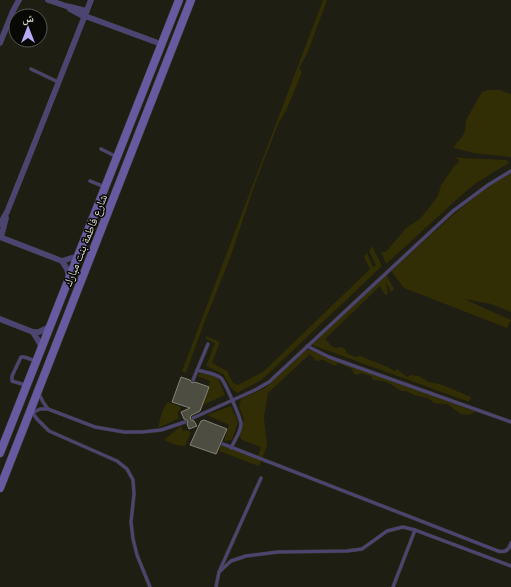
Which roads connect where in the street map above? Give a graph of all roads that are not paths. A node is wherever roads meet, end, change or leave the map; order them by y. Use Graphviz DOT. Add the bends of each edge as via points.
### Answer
graph roads {
  1 [pos="48,0"];
  2 [pos="91,0"];
  3 [pos="178,0"];
  4 [pos="191,0"];
  5 [pos="86,15"];
  6 [pos="8,23"];
  7 [pos="0,43"];
  8 [pos="161,44"];
  9 [pos="31,69"];
  10 [pos="59,82"];
  11 [pos="101,149"];
  12 [pos="117,157"];
  13 [pos="511,171"];
  14 [pos="90,181"];
  15 [pos="105,187"];
  16 [pos="7,212"];
  17 [pos="0,224"];
  18 [pos="0,237"];
  19 [pos="78,256"];
  20 [pos="62,261"];
  21 [pos="69,277"];
  22 [pos="0,319"];
  23 [pos="49,327"];
  24 [pos="33,332"];
  25 [pos="208,344"];
  26 [pos="307,346"];
  27 [pos="42,347"];
  28 [pos="36,361"];
  29 [pos="197,370"];
  30 [pos="193,380"];
  31 [pos="26,386"];
  32 [pos="38,390"];
  33 [pos="232,401"];
  34 [pos="48,409"];
  35 [pos="30,414"];
  36 [pos="193,418"];
  37 [pos="185,422"];
  38 [pos="511,422"];
  39 [pos="222,444"];
  40 [pos="231,448"];
  41 [pos="0,453"];
  42 [pos="261,478"];
  43 [pos="0,488"];
  44 [pos="415,530"];
  45 [pos="511,543"];
  46 [pos="511,566"];
  47 [pos="219,572"];
  48 [pos="150,587"];
  49 [pos="216,587"];
  50 [pos="393,587"];
  1 -- 5 [label="street"];
  2 -- 5 [label="street"];
  3 -- 8 [label="street, شارع فاطمة بنت مبارك"];
  4 -- 32 [label="street, شارع فاطمة بنت مبارك"];
  5 -- 8 [label="street"];
  5 -- 10 [label="street"];
  6 -- 7 [label="street"];
  8 -- 12 [label="street, شارع فاطمة بنت مبارك"];
  9 -- 10 [label="lane"];
  10 -- 16 [label="street"];
  11 -- 12 [label="lane"];
  12 -- 15 [label="street, شارع فاطمة بنت مبارك"];
  13 -- 26 [label="lane" via="488,184 454,211"];
  14 -- 15 [label="lane"];
  15 -- 19 [label="street, شارع فاطمة بنت مبارك"];
  16 -- 17 [label="street"];
  16 -- 18 [label="street"];
  18 -- 20 [label="street"];
  19 -- 20 [label="street"];
  19 -- 21 [label="street, شارع فاطمة بنت مبارك"];
  20 -- 21 [label="street"];
  21 -- 23 [label="street, شارع فاطمة بنت مبارك"];
  22 -- 24 [label="street"];
  23 -- 24 [label="street"];
  23 -- 27 [label="street, شارع فاطمة بنت مبارك"];
  24 -- 27 [label="street"];
  25 -- 29 [label="lane"];
  26 -- 33 [label="lane" via="269,382"];
  26 -- 38 [label="lane" via="329,357"];
  27 -- 28 [label="street, شارع فاطمة بنت مبارك"];
  28 -- 31 [label="street, شارع فاطمة بنت مبارك"];
  28 -- 31 [label="lane" via="21,357 12,376 12,381"];
  29 -- 30 [label="lane"];
  29 -- 33 [label="lane" via="220,378"];
  31 -- 41 [label="street, شارع فاطمة بنت مبارك"];
  32 -- 34 [label="lane"];
  32 -- 35 [label="street, شارع فاطمة بنت مبارك"];
  33 -- 36 [label="lane"];
  33 -- 40 [label="lane" via="241,425"];
  34 -- 35 [label="lane"];
  34 -- 37 [label="lane" via="95,427 124,432 161,430"];
  35 -- 43 [label="street, شارع فاطمة بنت مبارك"];
  35 -- 48 [label="lane" via="49,431 117,461 127,469 133,480 133,539"];
  39 -- 40 [label="lane"];
  40 -- 45 [label="lane" via="498,551 508,550"];
  42 -- 47 [label="lane"];
  44 -- 46 [label="lane"];
  44 -- 47 [label="lane" via="403,527 387,531 362,550 278,552 246,556 231,561"];
  44 -- 50 [label="lane"];
  47 -- 49 [label="lane"];
}
